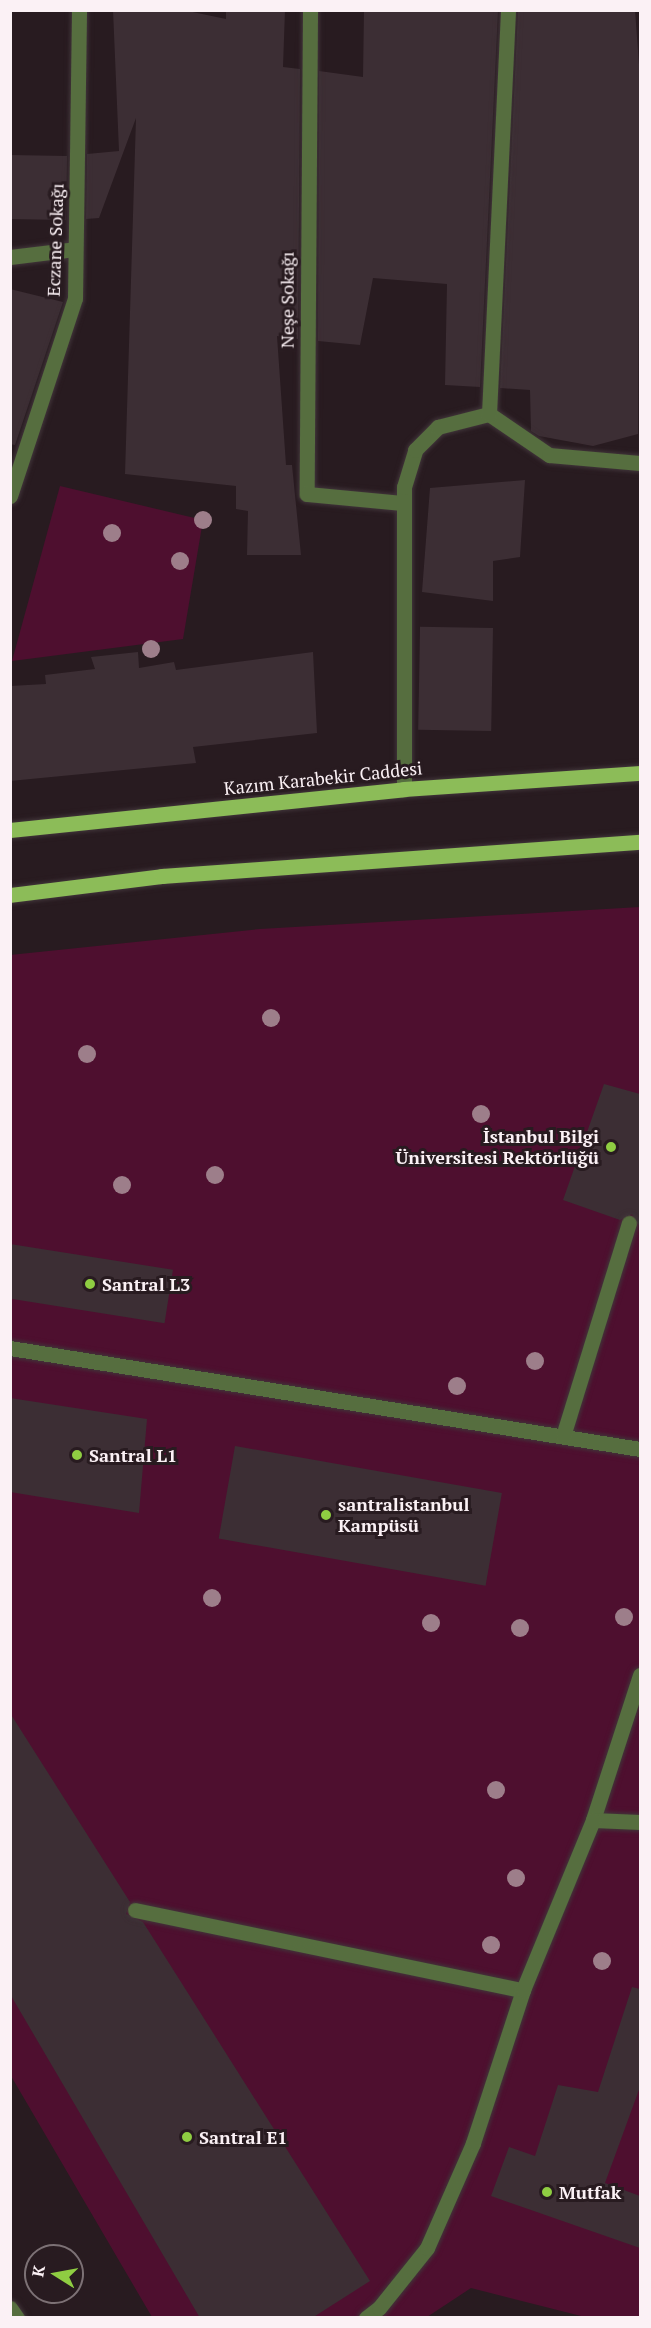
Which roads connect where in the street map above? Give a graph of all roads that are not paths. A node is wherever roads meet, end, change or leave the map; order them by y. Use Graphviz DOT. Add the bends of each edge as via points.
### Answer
graph roads {
  1 [pos="79,10"];
  2 [pos="310,10"];
  3 [pos="508,10"];
  4 [pos="75,249"];
  5 [pos="10,257"];
  6 [pos="489,414"];
  7 [pos="634,464"];
  8 [pos="10,496"];
  9 [pos="403,504"];
  10 [pos="640,773"];
  11 [pos="404,789"];
  12 [pos="10,830"];
  13 [pos="640,842"];
  14 [pos="10,896"];
  15 [pos="629,1223"];
  16 [pos="10,1348"];
  17 [pos="563,1436"];
  18 [pos="640,1449"];
  19 [pos="640,1675"];
  20 [pos="593,1820"];
  21 [pos="640,1822"];
  22 [pos="135,1910"];
  23 [pos="523,1990"];
  24 [pos="10,2308"];
  25 [pos="17,2318"];
  26 [pos="366,2318"];
  1 -- 4 [label="street, Eczane Sokağı"];
  2 -- 9 [label="street, Neşe Sokağı" via="308,494"];
  3 -- 6 [label="street"];
  4 -- 5 [label="street"];
  4 -- 8 [label="street, Eczane Sokağı" via="75,298"];
  6 -- 7 [label="street" via="549,455"];
  6 -- 9 [label="street" via="438,427 415,450"];
  9 -- 11 [label="street"];
  10 -- 11 [label="main road, Kazım Karabekir Caddesi"];
  11 -- 12 [label="main road, Kazım Karabekir Caddesi"];
  13 -- 14 [label="main road" via="162,876"];
  15 -- 17 [label="street"];
  16 -- 17 [label="street"];
  17 -- 18 [label="street"];
  19 -- 20 [label="street"];
  20 -- 21 [label="street"];
  20 -- 23 [label="street"];
  22 -- 23 [label="street"];
  23 -- 26 [label="street" via="473,2143 427,2248 379,2308"];
  24 -- 25 [label="street"];
}
